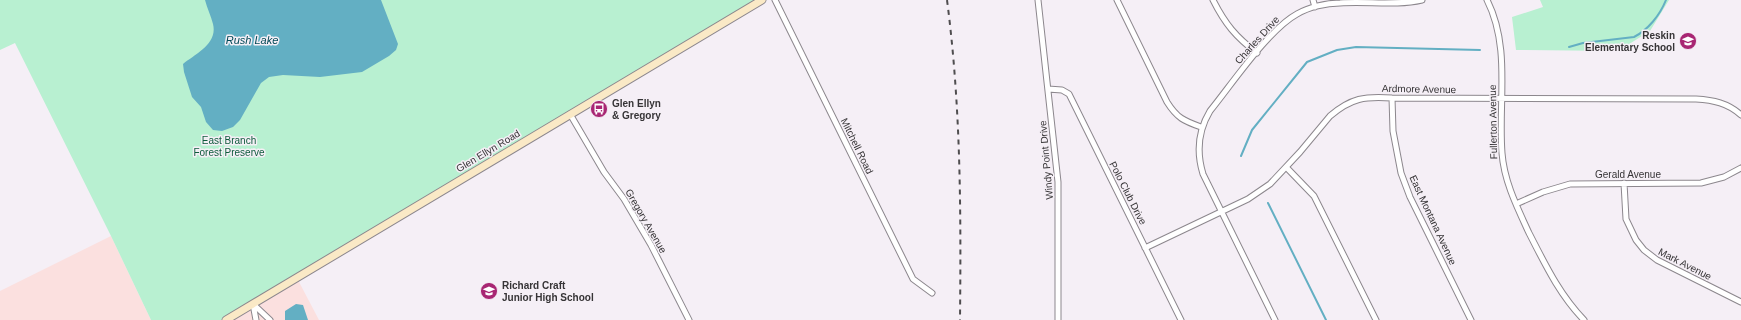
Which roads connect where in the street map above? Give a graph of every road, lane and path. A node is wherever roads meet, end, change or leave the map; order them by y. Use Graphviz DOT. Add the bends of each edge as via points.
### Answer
graph roads {
  1 [pos="762,0"];
  2 [pos="775,0"];
  3 [pos="1038,0"];
  4 [pos="1117,0"];
  5 [pos="1213,0"];
  6 [pos="1313,0"];
  7 [pos="1422,0"];
  8 [pos="1487,0"];
  9 [pos="1315,7"];
  10 [pos="1257,52"];
  11 [pos="1048,89"];
  12 [pos="1392,98"];
  13 [pos="1502,99"];
  14 [pos="570,114"];
  15 [pos="1741,115"];
  16 [pos="1202,127"];
  17 [pos="1286,167"];
  18 [pos="1741,168"];
  19 [pos="1624,184"];
  20 [pos="1516,204"];
  21 [pos="1221,212"];
  22 [pos="1146,248"];
  23 [pos="932,292"];
  24 [pos="1741,302"];
  25 [pos="253,304"];
  26 [pos="226,320"];
  27 [pos="256,320"];
  28 [pos="270,320"];
  29 [pos="689,320"];
  30 [pos="1058,320"];
  31 [pos="1181,320"];
  32 [pos="1274,320"];
  33 [pos="1376,320"];
  34 [pos="1472,320"];
  35 [pos="1584,320"];
  1 -- 14 [label="street, Glen Ellyn Road"];
  2 -- 23 [label="street, Mitchell Road" via="912,279"];
  3 -- 11 [label="street, Windy Point Drive"];
  4 -- 16 [label="street" via="1174,114 1185,122"];
  5 -- 10 [label="street" via="1235,35"];
  6 -- 9 [label="street"];
  7 -- 9 [label="street, Charles Drive" via="1401,3 1340,2"];
  8 -- 13 [label="street, Fullerton Avenue" via="1496,18 1500,39"];
  9 -- 10 [label="street, Charles Drive" via="1287,20"];
  10 -- 16 [label="street, Charles Drive" via="1210,111"];
  11 -- 22 [label="street, Polo Club Drive" via="1062,90 1069,94"];
  11 -- 30 [label="street, Windy Point Drive" via="1058,194"];
  12 -- 13 [label="street, Ardmore Avenue"];
  12 -- 17 [label="street, Ardmore Avenue" via="1370,96 1338,109"];
  12 -- 34 [label="street, East Montana Avenue" via="1393,131 1403,179"];
  13 -- 15 [label="street, Ardmore Avenue" via="1712,100"];
  13 -- 20 [label="street, Fullerton Avenue" via="1502,154 1508,186"];
  14 -- 25 [label="street, Glen Ellyn Road"];
  14 -- 29 [label="street, Gregory Avenue" via="604,172 624,198"];
  16 -- 21 [label="street, Charles Drive" via="1198,151 1203,174"];
  17 -- 21 [label="street, Ardmore Avenue" via="1257,193"];
  17 -- 33 [label="street" via="1314,196"];
  18 -- 19 [label="street, Gerald Avenue" via="1724,177 1701,183"];
  19 -- 20 [label="street, Gerald Avenue" via="1570,184"];
  19 -- 24 [label="street, Mark Avenue" via="1626,219 1644,250 1657,260"];
  20 -- 35 [label="street, Fullerton Avenue" via="1555,285"];
  21 -- 22 [label="street, Ardmore Avenue"];
  21 -- 32 [label="street, Charles Drive"];
  22 -- 31 [label="street, Polo Club Drive"];
  25 -- 26 [label="street, Glen Ellyn Road"];
  25 -- 27 [label="street"];
  25 -- 28 [label="street"];
}
